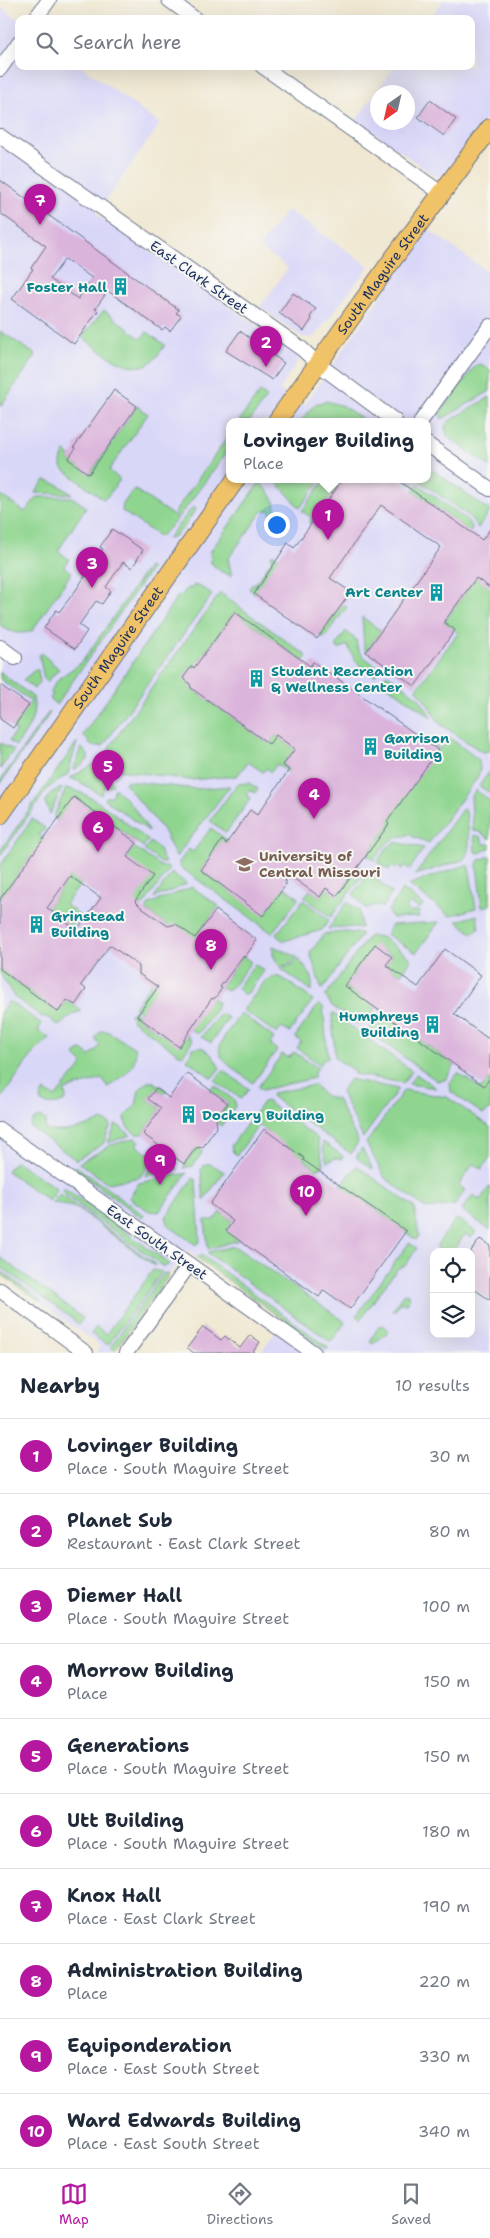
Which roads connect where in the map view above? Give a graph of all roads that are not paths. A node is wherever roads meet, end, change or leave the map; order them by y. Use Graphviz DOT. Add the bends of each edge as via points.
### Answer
graph roads {
  1 [pos="49,0"];
  2 [pos="169,0"];
  3 [pos="38,15"];
  4 [pos="190,15"];
  5 [pos="15,48"];
  6 [pos="0,69"];
  7 [pos="268,70"];
  8 [pos="490,128"];
  9 [pos="0,136"];
  10 [pos="441,194"];
  11 [pos="490,326"];
  12 [pos="318,364"];
  13 [pos="279,418"];
  14 [pos="391,418"];
  15 [pos="423,418"];
  16 [pos="431,447"];
  17 [pos="233,483"];
  18 [pos="490,488"];
  19 [pos="0,647"];
  20 [pos="15,658"];
  21 [pos="0,815"];
  22 [pos="0,1130"];
  23 [pos="189,1265"];
  24 [pos="0,1290"];
  25 [pos="86,1353"];
  26 [pos="126,1353"];
  27 [pos="314,1353"];
  1 -- 3 [label="street"];
  2 -- 4 [label="street"];
  5 -- 6 [label="street"];
  7 -- 10 [label="street"];
  8 -- 10 [label="main road, South Maguire Street"];
  9 -- 12 [label="street, East Clark Street" via="302,349"];
  10 -- 12 [label="main road, South Maguire Street"];
  11 -- 15 [label="street"];
  12 -- 13 [label="main road, South Maguire Street"];
  12 -- 14 [label="street, East Clark Street"];
  16 -- 18 [label="street"];
  17 -- 21 [label="main road, South Maguire Street"];
  19 -- 20 [label="street"];
  22 -- 23 [label="street, East South Street"];
  23 -- 26 [label="street"];
  23 -- 27 [label="street, East South Street"];
  24 -- 25 [label="street"];
}
